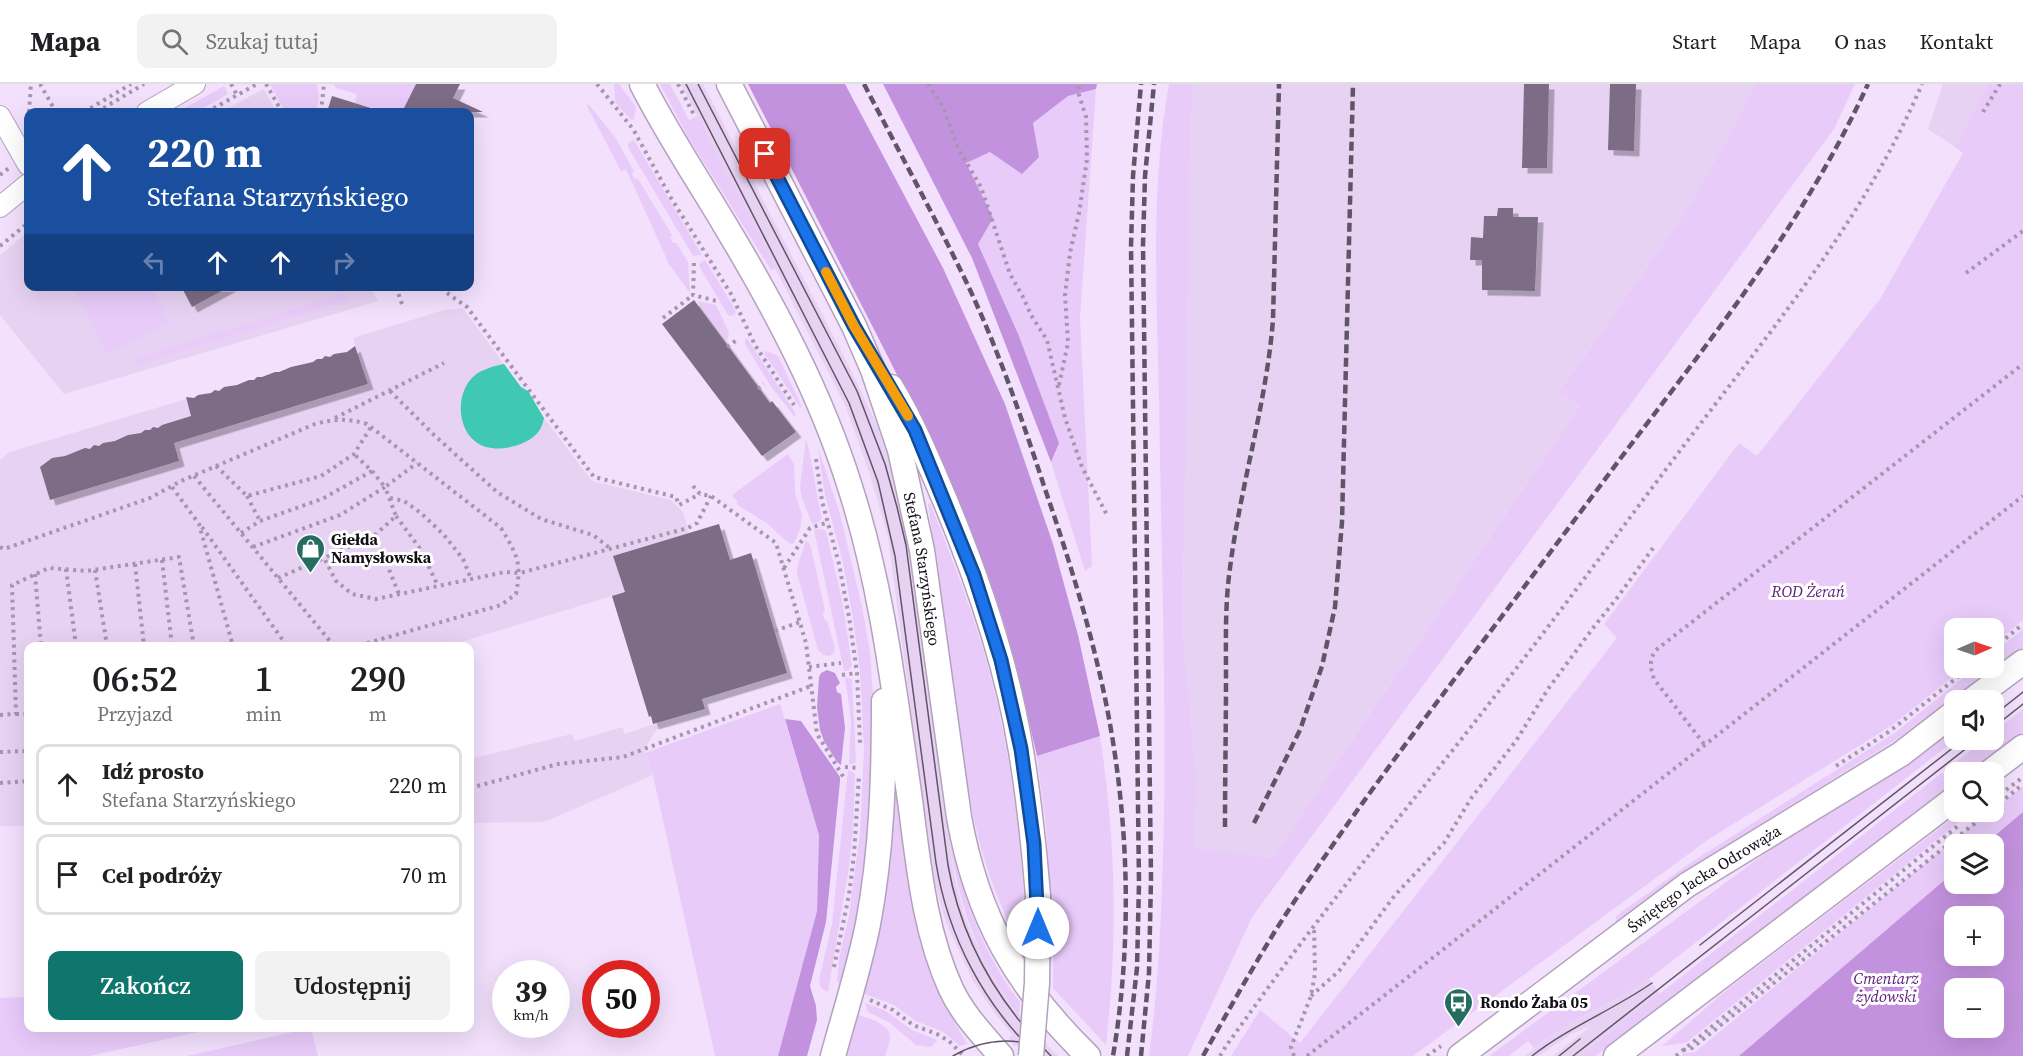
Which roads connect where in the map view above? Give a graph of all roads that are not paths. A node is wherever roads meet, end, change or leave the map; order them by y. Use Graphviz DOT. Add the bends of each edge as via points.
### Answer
graph roads {
  1 [pos="195,84"];
  2 [pos="642,84"];
  3 [pos="729,84"];
  4 [pos="154,108"];
  5 [pos="0,116"];
  6 [pos="24,158"];
  7 [pos="24,187"];
  8 [pos="0,207"];
  9 [pos="854,326"];
  10 [pos="884,630"];
  11 [pos="2023,662"];
  12 [pos="1985,690"];
  13 [pos="1944,721"];
  14 [pos="2023,747"];
  15 [pos="2003,762"];
  16 [pos="1944,807"];
  17 [pos="833,1056"];
  18 [pos="1001,1056"];
  19 [pos="1031,1056"];
  20 [pos="1088,1056"];
  21 [pos="1460,1056"];
  22 [pos="1616,1056"];
  1 -- 4 [label="street"];
  2 -- 10 [label="main road" via="740,249 815,394 850,486"];
  3 -- 9 [label="main road, Stefana Starzyńskiego"];
  5 -- 6 [label="street"];
  7 -- 8 [label="street"];
  9 -- 19 [label="main road, bridge" via="915,430 989,618 1009,692 1021,749 1038,896"];
  9 -- 20 [label="main road, Stefana Starzyńskiego" via="888,412 914,505 959,817 972,876 992,926 1018,972 1053,1020"];
  10 -- 17 [label="main road" via="882,798 876,869 859,967"];
  10 -- 18 [label="main road" via="931,931 951,991"];
  11 -- 12 [label="main road"];
  13 -- 21 [label="main road, Świętego Jacka Odrowąża" via="1901,754 1687,885"];
  14 -- 15 [label="main road"];
  16 -- 22 [label="main road"];
}
